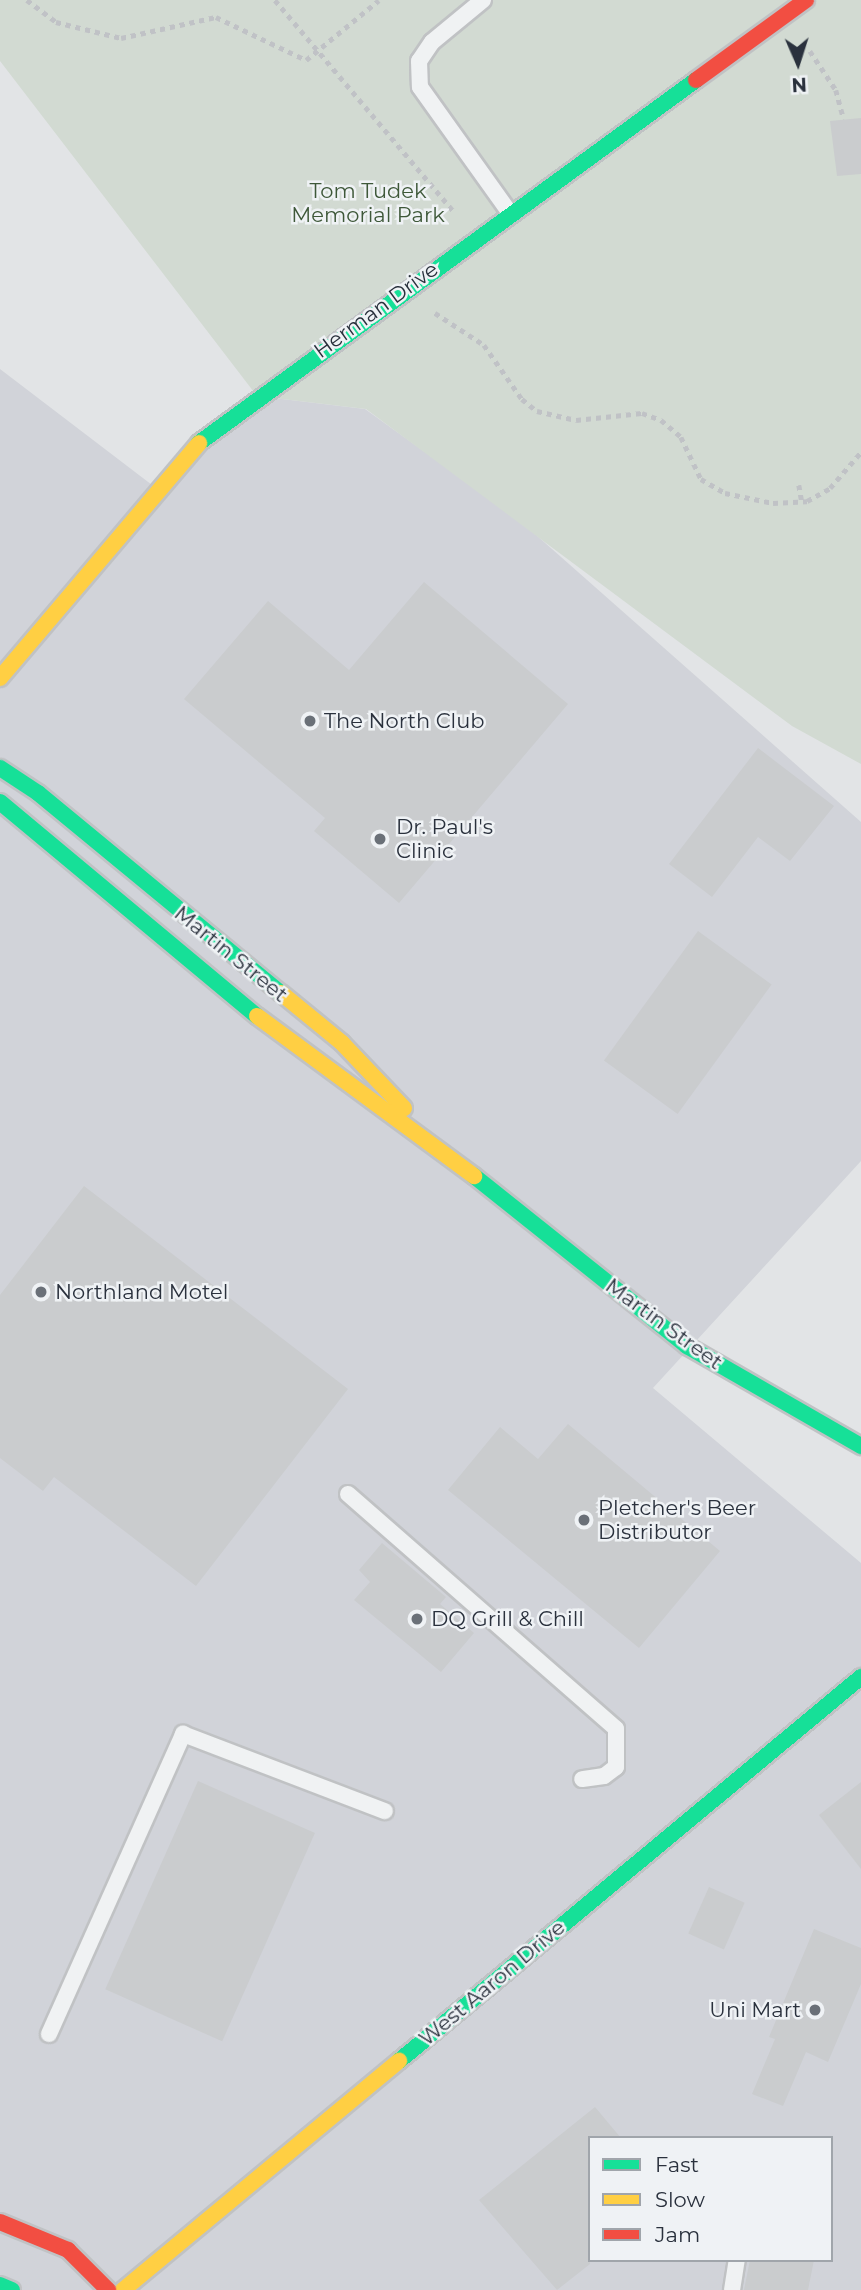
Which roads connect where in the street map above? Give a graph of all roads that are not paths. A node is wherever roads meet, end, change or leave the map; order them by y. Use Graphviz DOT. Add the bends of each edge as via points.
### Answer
graph roads {
  1 [pos="483,0"];
  2 [pos="806,0"];
  3 [pos="510,213"];
  4 [pos="0,678"];
  5 [pos="0,768"];
  6 [pos="0,802"];
  7 [pos="448,1156"];
  8 [pos="861,1446"];
  9 [pos="348,1494"];
  10 [pos="861,1677"];
  11 [pos="582,1779"];
  12 [pos="385,1811"];
  13 [pos="50,2034"];
  14 [pos="0,2222"];
  15 [pos="737,2262"];
  16 [pos="0,2285"];
  17 [pos="12,2290"];
  18 [pos="108,2290"];
  19 [pos="123,2290"];
  20 [pos="732,2290"];
  1 -- 3 [label="lane" via="432,42 419,61 420,87"];
  2 -- 3 [label="street, Herman Drive"];
  3 -- 4 [label="street, Herman Drive" via="208,435 167,476"];
  5 -- 7 [label="street, Martin Street" via="37,793 342,1043"];
  6 -- 7 [label="street, Martin Street" via="317,1065"];
  7 -- 8 [label="street, Martin Street" via="687,1346"];
  9 -- 11 [label="lane" via="616,1729 616,1767 604,1776"];
  10 -- 19 [label="street, West Aaron Drive"];
  12 -- 13 [label="lane" via="183,1734"];
  14 -- 18 [label="street" via="68,2250"];
  15 -- 20 [label="lane"];
  16 -- 17 [label="street"];
}
